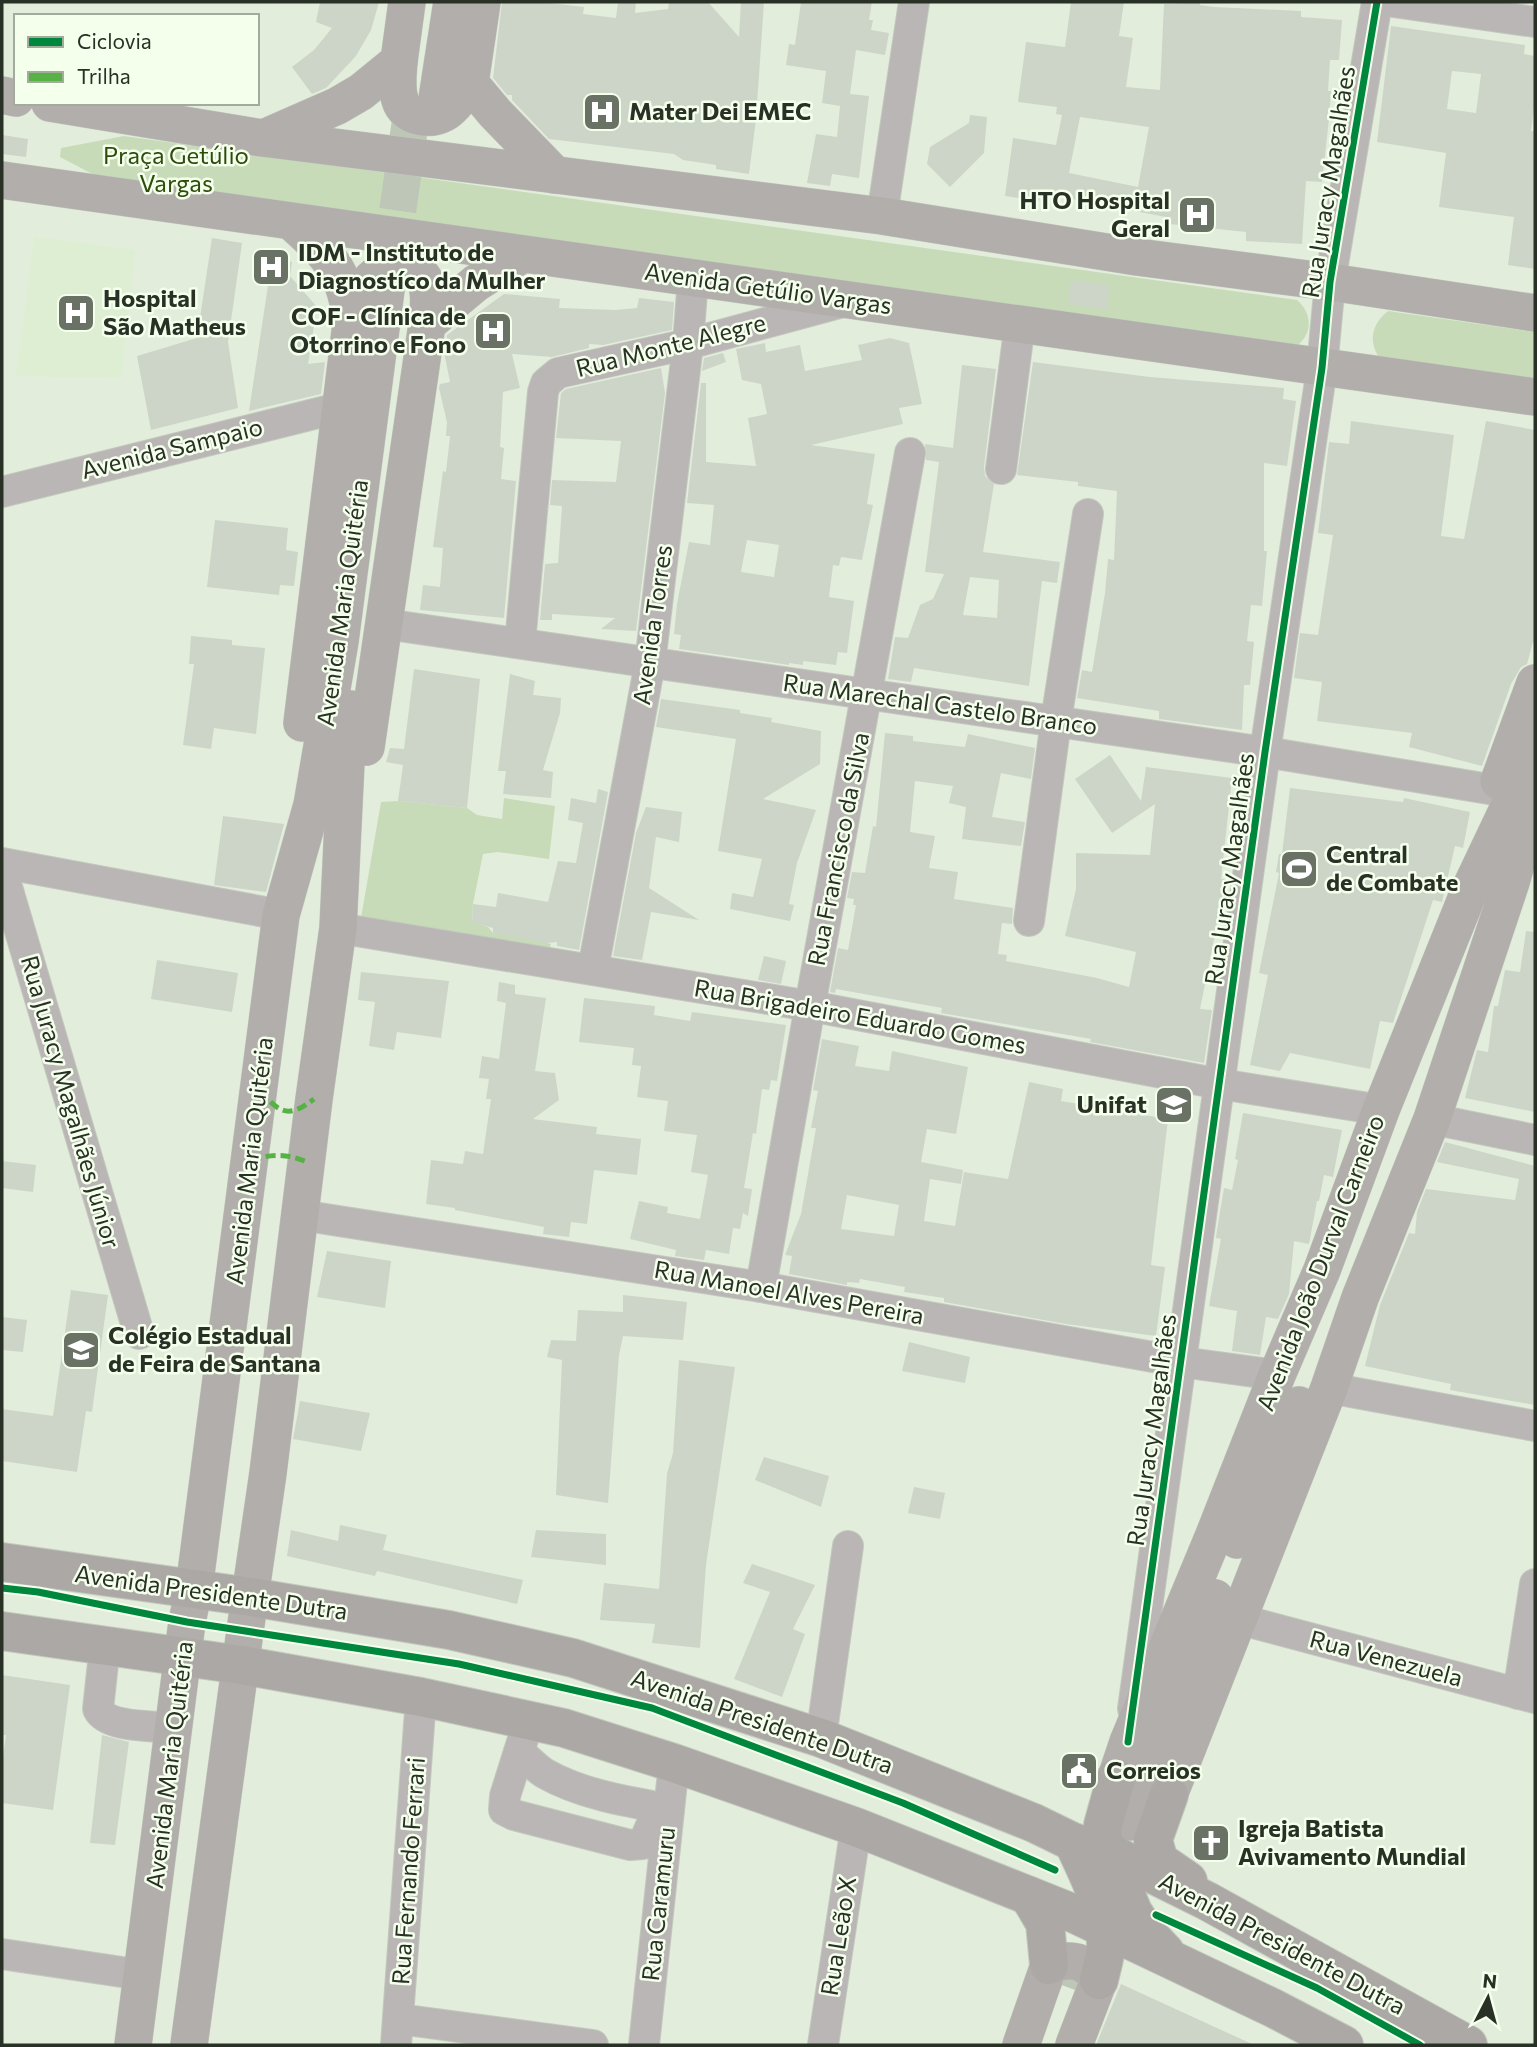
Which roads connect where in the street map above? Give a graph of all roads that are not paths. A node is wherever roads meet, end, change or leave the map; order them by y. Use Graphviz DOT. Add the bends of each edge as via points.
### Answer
graph roads {
  1 [pos="407,2"];
  2 [pos="429,2"];
  3 [pos="452,2"];
  4 [pos="482,2"];
  5 [pos="914,2"];
  6 [pos="1377,2"];
  7 [pos="1393,2"];
  8 [pos="1535,22"];
  9 [pos="398,61"];
  10 [pos="470,83"];
  11 [pos="62,105"];
  12 [pos="262,138"];
  13 [pos="555,175"];
  14 [pos="2,180"];
  15 [pos="882,216"];
  16 [pos="292,222"];
  17 [pos="521,255"];
  18 [pos="693,279"];
  19 [pos="1330,282"];
  20 [pos="847,301"];
  21 [pos="1535,313"];
  22 [pos="1020,323"];
  23 [pos="351,324"];
  24 [pos="427,324"];
  25 [pos="688,344"];
  26 [pos="1322,368"];
  27 [pos="1535,397"];
  28 [pos="342,407"];
  29 [pos="910,453"];
  30 [pos="1001,469"];
  31 [pos="2,492"];
  32 [pos="1088,514"];
  33 [pos="384,624"];
  34 [pos="520,643"];
  35 [pos="650,663"];
  36 [pos="1535,683"];
  37 [pos="868,694"];
  38 [pos="1056,721"];
  39 [pos="1265,752"];
  40 [pos="1535,752"];
  41 [pos="1495,790"];
  42 [pos="1535,797"];
  43 [pos="1535,833"];
  44 [pos="2,863"];
  45 [pos="2,870"];
  46 [pos="1511,882"];
  47 [pos="1470,889"];
  48 [pos="282,912"];
  49 [pos="1029,921"];
  50 [pos="339,924"];
  51 [pos="593,969"];
  52 [pos="810,1006"];
  53 [pos="1220,1084"];
  54 [pos="1381,1110"];
  55 [pos="1432,1119"];
  56 [pos="1535,1140"];
  57 [pos="300,1214"];
  58 [pos="1315,1285"];
  59 [pos="761,1287"];
  60 [pos="1360,1298"];
  61 [pos="139,1334"];
  62 [pos="1181,1362"];
  63 [pos="1277,1375"];
  64 [pos="1329,1388"];
  65 [pos="1535,1426"];
  66 [pos="1280,1442"];
  67 [pos="211,1465"];
  68 [pos="268,1473"];
  69 [pos="848,1546"];
  70 [pos="2,1562"];
  71 [pos="1535,1584"];
  72 [pos="194,1590"];
  73 [pos="251,1597"];
  74 [pos="1238,1619"];
  75 [pos="2,1631"];
  76 [pos="105,1645"];
  77 [pos="184,1655"];
  78 [pos="241,1665"];
  79 [pos="1527,1696"];
  80 [pos="421,1697"];
  81 [pos="175,1728"];
  82 [pos="524,1736"];
  83 [pos="821,1738"];
  84 [pos="1128,1742"];
  85 [pos="674,1763"];
  86 [pos="1143,1787"];
  87 [pos="664,1808"];
  88 [pos="1034,1823"];
  89 [pos="856,1827"];
  90 [pos="1073,1842"];
  91 [pos="1110,1853"];
  92 [pos="1029,1896"];
  93 [pos="1207,1901"];
  94 [pos="1104,1928"];
  95 [pos="201,1948"];
  96 [pos="2,1954"];
  97 [pos="1167,1959"];
  98 [pos="144,1960"];
  99 [pos="1072,1978"];
  100 [pos="397,2032"];
  101 [pos="1322,2039"];
  102 [pos="133,2045"];
  103 [pos="189,2045"];
  104 [pos="593,2045"];
  105 [pos="644,2045"];
  106 [pos="823,2045"];
  107 [pos="1021,2045"];
  108 [pos="1046,2045"];
  109 [pos="1074,2045"];
  110 [pos="1468,2045"];
  1 -- 9 [label="main road"];
  2 -- 3 [label="main road" via="426,98"];
  4 -- 10 [label="main road"];
  5 -- 15 [label="street"];
  6 -- 19 [label="street, Rua Juracy Magalhães"];
  7 -- 8 [label="street"];
  9 -- 10 [label="main road" via="400,100 414,116 444,114"];
  9 -- 12 [label="main road" via="337,106"];
  10 -- 13 [label="main road"];
  11 -- 12 [label="main road"];
  12 -- 13 [label="main road"];
  13 -- 15 [label="main road"];
  14 -- 16 [label="main road, Avenida Getúlio Vargas"];
  15 -- 19 [label="main road"];
  16 -- 17 [label="main road, Avenida Getúlio Vargas"];
  16 -- 23 [label="main road" via="338,272"];
  17 -- 18 [label="main road, Avenida Getúlio Vargas"];
  17 -- 24 [label="main road" via="475,283"];
  18 -- 20 [label="main road, Avenida Getúlio Vargas"];
  18 -- 25 [label="street, Avenida Torres"];
  19 -- 21 [label="main road"];
  19 -- 26 [label="street, Rua Juracy Magalhães"];
  20 -- 22 [label="main road, Avenida Getúlio Vargas"];
  20 -- 25 [label="street, Rua Monte Alegre"];
  22 -- 26 [label="main road, Avenida Getúlio Vargas"];
  22 -- 30 [label="street"];
  23 -- 24 [label="main road" via="371,278 401,267 424,278 429,291"];
  23 -- 28 [label="main road"];
  24 -- 33 [label="main road"];
  25 -- 34 [label="street, Rua Monte Alegre" via="558,373 546,383"];
  25 -- 35 [label="street, Avenida Torres"];
  26 -- 27 [label="main road, Avenida Getúlio Vargas"];
  26 -- 39 [label="street, Rua Juracy Magalhães"];
  28 -- 31 [label="street, Avenida Sampaio"];
  28 -- 48 [label="main road"];
  29 -- 37 [label="street, Rua Francisco da Silva"];
  32 -- 38 [label="street"];
  33 -- 34 [label="street, Rua Marechal Castelo Branco"];
  33 -- 50 [label="main road"];
  34 -- 35 [label="street, Rua Marechal Castelo Branco"];
  35 -- 37 [label="street, Rua Marechal Castelo Branco"];
  35 -- 51 [label="street, Avenida Torres"];
  36 -- 41 [label="main road"];
  37 -- 38 [label="street, Rua Marechal Castelo Branco"];
  37 -- 52 [label="street, Rua Francisco da Silva"];
  38 -- 39 [label="street, Rua Marechal Castelo Branco"];
  38 -- 49 [label="street"];
  39 -- 41 [label="street, Rua Marechal Castelo Branco"];
  39 -- 53 [label="street, Rua Juracy Magalhães"];
  40 -- 47 [label="main road, Avenida João Durval Carneiro"];
  41 -- 47 [label="main road"];
  42 -- 46 [label="main road, Avenida João Durval Carneiro"];
  43 -- 46 [label="main road"];
  44 -- 48 [label="street"];
  45 -- 61 [label="street, Rua Juracy Magalhães Júnior"];
  46 -- 55 [label="main road, Avenida João Durval Carneiro"];
  47 -- 54 [label="main road, Avenida João Durval Carneiro"];
  48 -- 50 [label="main road, Avenida Maria Quitéria" via="312,805 397,282 347,741"];
  48 -- 67 [label="main road, Avenida Maria Quitéria"];
  50 -- 51 [label="street, Rua Brigadeiro Eduardo Gomes"];
  50 -- 57 [label="main road, Avenida Maria Quitéria"];
  51 -- 52 [label="street, Rua Brigadeiro Eduardo Gomes"];
  52 -- 53 [label="street, Rua Brigadeiro Eduardo Gomes"];
  52 -- 59 [label="street, Rua Francisco da Silva"];
  53 -- 54 [label="street, Rua Brigadeiro Eduardo Gomes"];
  53 -- 62 [label="street, Rua Juracy Magalhães"];
  54 -- 58 [label="main road, Avenida João Durval Carneiro"];
  55 -- 56 [label="street"];
  55 -- 60 [label="main road, Avenida João Durval Carneiro"];
  57 -- 59 [label="street, Rua Manoel Alves Pereira"];
  57 -- 68 [label="main road, Avenida Maria Quitéria"];
  58 -- 63 [label="main road, Avenida João Durval Carneiro"];
  58 -- 66 [label="main road"];
  59 -- 62 [label="street, Rua Manoel Alves Pereira"];
  60 -- 64 [label="main road, Avenida João Durval Carneiro"];
  60 -- 66 [label="main road" via="1319,1364"];
  62 -- 63 [label="street, Rua Manoel Alves Pereira"];
  62 -- 84 [label="street, Rua Juracy Magalhães"];
  63 -- 84 [label="main road, Avenida João Durval Carneiro"];
  64 -- 65 [label="street"];
  64 -- 74 [label="main road, Avenida João Durval Carneiro"];
  66 -- 86 [label="main road" via="1237,1540"];
  67 -- 68 [label="main road" via="219,1481 237,1492 254,1487"];
  67 -- 72 [label="main road, Avenida Maria Quitéria"];
  68 -- 73 [label="main road, Avenida Maria Quitéria"];
  69 -- 83 [label="street"];
  70 -- 72 [label="highway, Avenida Presidente Dutra"];
  71 -- 79 [label="street"];
  72 -- 73 [label="highway, Avenida Presidente Dutra"];
  72 -- 77 [label="main road, Avenida Maria Quitéria"];
  73 -- 78 [label="main road, Avenida Maria Quitéria"];
  73 -- 83 [label="highway, Avenida Presidente Dutra" via="449,1630 573,1658"];
  74 -- 79 [label="street, Rua Venezuela"];
  74 -- 86 [label="main road, Avenida João Durval Carneiro"];
  75 -- 76 [label="highway"];
  76 -- 77 [label="highway"];
  76 -- 81 [label="street" via="100,1714 112,1721"];
  77 -- 78 [label="highway"];
  77 -- 81 [label="main road, Avenida Maria Quitéria"];
  78 -- 80 [label="highway"];
  78 -- 95 [label="main road, Avenida Maria Quitéria"];
  80 -- 82 [label="highway"];
  80 -- 100 [label="street, Rua Fernando Ferrari"];
  81 -- 98 [label="main road, Avenida Maria Quitéria"];
  82 -- 85 [label="highway" via="564,1728"];
  82 -- 87 [label="street" via="543,1772 613,1798"];
  82 -- 87 [label="street" via="504,1810 630,1845 643,1844"];
  83 -- 88 [label="highway, Avenida Presidente Dutra"];
  84 -- 86 [label="main road, Avenida João Durval Carneiro"];
  85 -- 87 [label="street, Rua Caramuru"];
  85 -- 89 [label="highway"];
  86 -- 88 [label="highway"];
  86 -- 91 [label="highway" via="1103,1825 1102,1837"];
  86 -- 93 [label="highway" via="1158,1861 1191,1883"];
  87 -- 105 [label="street, Rua Caramuru"];
  88 -- 90 [label="highway, Avenida Presidente Dutra"];
  89 -- 92 [label="highway"];
  89 -- 106 [label="street, Rua Leão X"];
  90 -- 91 [label="highway, Avenida Presidente Dutra"];
  90 -- 94 [label="highway" via="1100,1904"];
  91 -- 93 [label="highway, Avenida Presidente Dutra"];
  91 -- 97 [label="highway" via="1133,1912"];
  92 -- 94 [label="highway"];
  92 -- 99 [label="highway"];
  93 -- 110 [label="highway, Avenida Presidente Dutra"];
  94 -- 97 [label="highway"];
  94 -- 99 [label="highway" via="1106,1948"];
  95 -- 98 [label="main road" via="186,1940 156,1941"];
  95 -- 103 [label="main road, Avenida Maria Quitéria"];
  96 -- 98 [label="street"];
  97 -- 99 [label="highway"];
  97 -- 101 [label="highway"];
  98 -- 102 [label="main road, Avenida Maria Quitéria"];
  99 -- 107 [label="main road"];
  99 -- 108 [label="main road"];
  99 -- 109 [label="main road"];
  100 -- 104 [label="street"];
}
